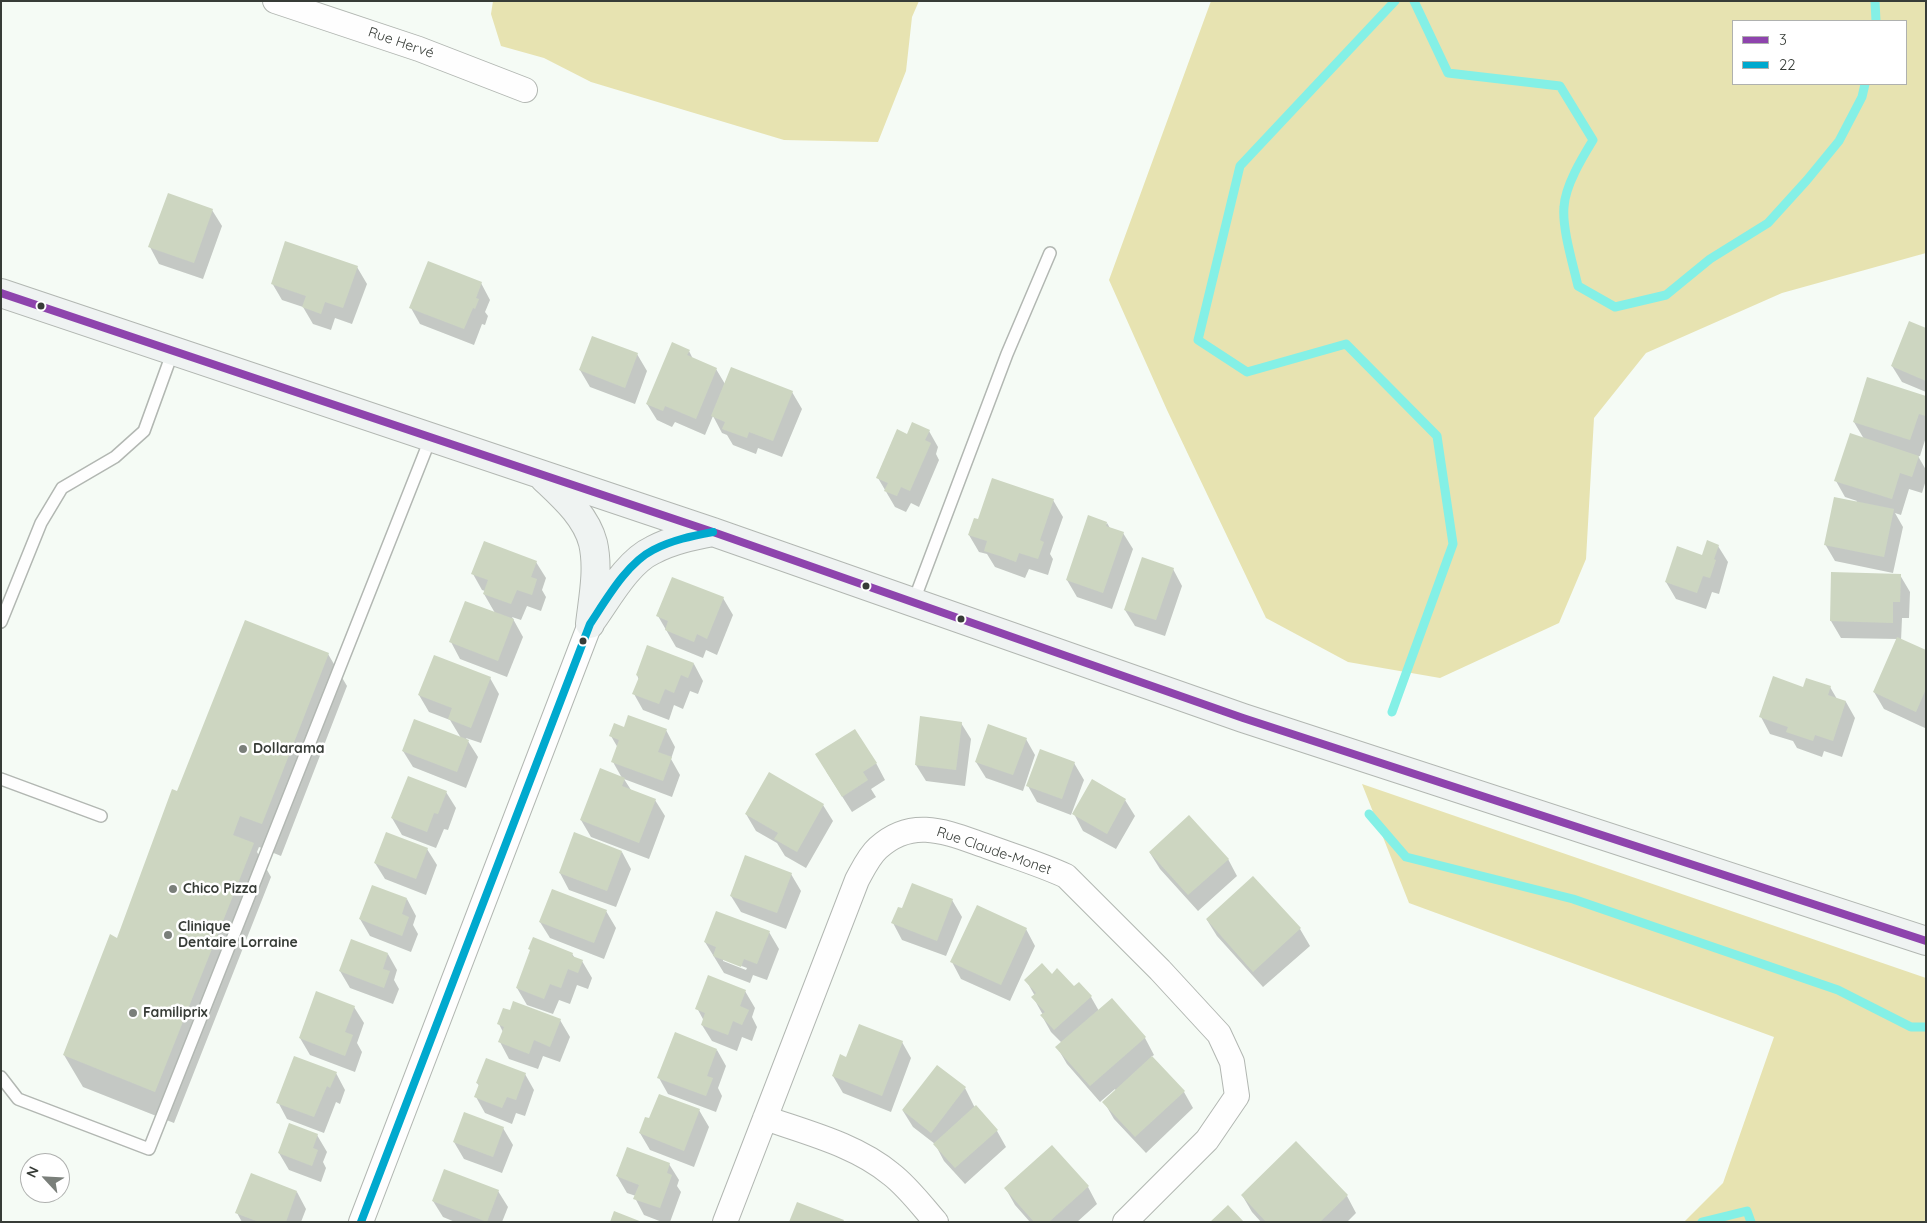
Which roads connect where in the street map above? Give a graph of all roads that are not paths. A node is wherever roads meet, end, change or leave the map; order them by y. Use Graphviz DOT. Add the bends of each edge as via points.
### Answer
graph roads {
  1 [pos="274,1"];
  2 [pos="525,90"];
  3 [pos="1050,253"];
  4 [pos="1,293"];
  5 [pos="173,350"];
  6 [pos="430,437"];
  7 [pos="540,474"];
  8 [pos="713,532"];
  9 [pos="913,602"];
  10 [pos="1,622"];
  11 [pos="590,624"];
  12 [pos="1,779"];
  13 [pos="101,816"];
  14 [pos="1926,942"];
  15 [pos="1,1078"];
  16 [pos="765,1118"];
  17 [pos="361,1222"];
  18 [pos="725,1222"];
  19 [pos="936,1222"];
  20 [pos="1125,1222"];
  1 -- 2 [label="street, Rue Hervé" via="419,49"];
  3 -- 9 [label="lane" via="1007,354"];
  4 -- 5 [label="main road"];
  5 -- 6 [label="main road"];
  5 -- 10 [label="lane" via="144,431 115,457 62,488 41,523"];
  6 -- 7 [label="main road"];
  6 -- 15 [label="lane" via="149,1149 18,1099"];
  7 -- 8 [label="main road"];
  7 -- 11 [label="main road" via="566,498 593,542 596,568"];
  8 -- 9 [label="main road"];
  8 -- 11 [label="main road" via="678,539 651,550 619,582"];
  9 -- 14 [label="main road" via="1252,721"];
  11 -- 17 [label="street"];
  12 -- 13 [label="lane"];
  16 -- 18 [label="street, Rue Claude-Monet"];
  16 -- 19 [label="street" via="871,1158 893,1175"];
  16 -- 20 [label="street, Rue Claude-Monet" via="857,880 868,861 893,837 909,831 926,828 947,832 1066,876 1219,1034 1229,1055 1237,1096 1207,1140"];
}
